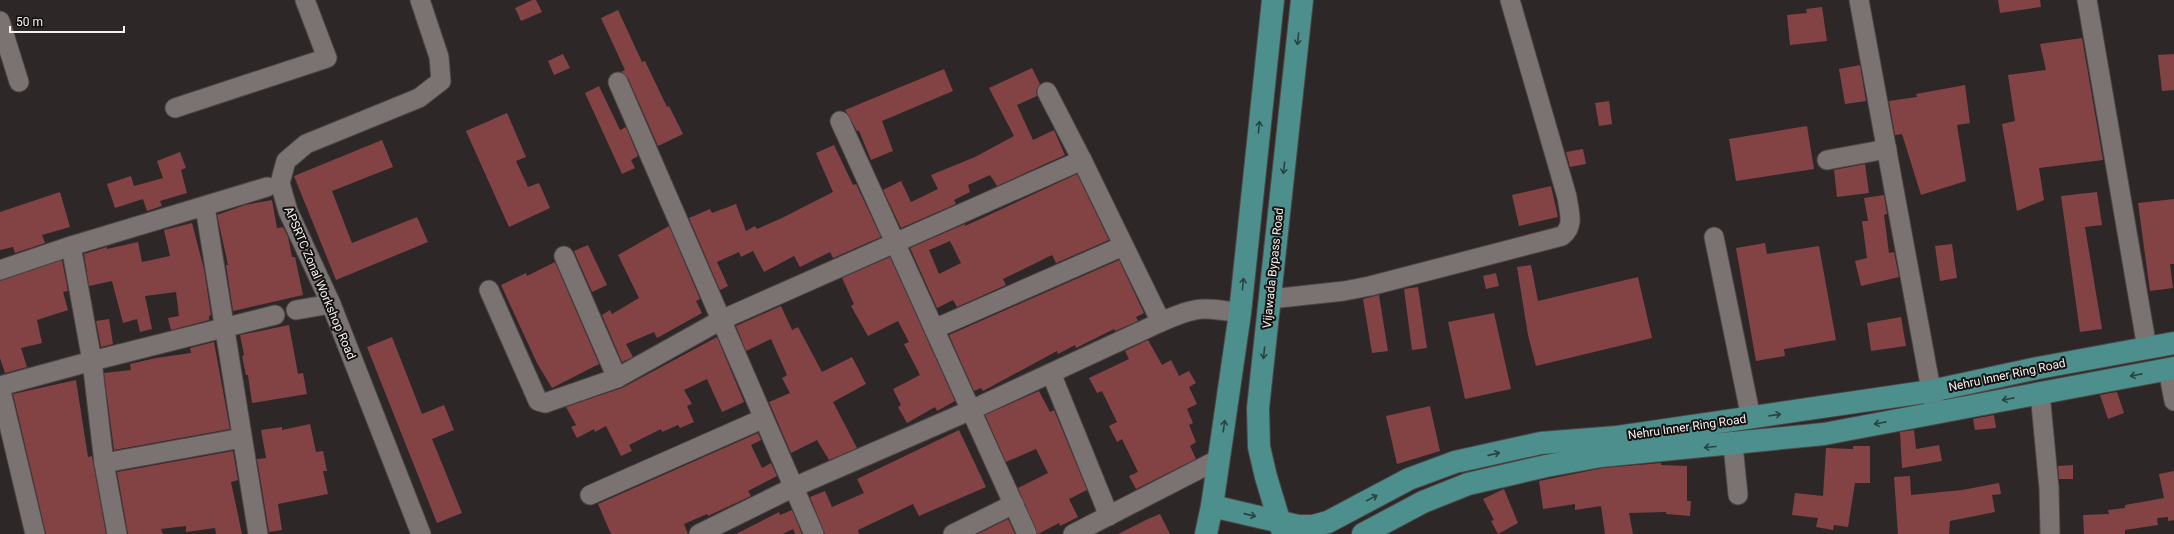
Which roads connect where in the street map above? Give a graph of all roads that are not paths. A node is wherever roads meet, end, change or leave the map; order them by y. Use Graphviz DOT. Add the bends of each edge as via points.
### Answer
graph roads {
  1 [pos="305,0"];
  2 [pos="420,0"];
  3 [pos="1273,0"];
  4 [pos="1302,0"];
  5 [pos="1510,0"];
  6 [pos="1860,0"];
  7 [pos="2087,0"];
  8 [pos="0,21"];
  9 [pos="19,82"];
  10 [pos="618,82"];
  11 [pos="1047,92"];
  12 [pos="175,108"];
  13 [pos="840,121"];
  14 [pos="1887,149"];
  15 [pos="1082,160"];
  16 [pos="1827,160"];
  17 [pos="267,187"];
  18 [pos="205,207"];
  19 [pos="1714,237"];
  20 [pos="896,243"];
  21 [pos="71,246"];
  22 [pos="1123,246"];
  23 [pos="564,256"];
  24 [pos="0,270"];
  25 [pos="489,290"];
  26 [pos="1270,299"];
  27 [pos="330,304"];
  28 [pos="296,310"];
  29 [pos="1240,313"];
  30 [pos="275,316"];
  31 [pos="721,320"];
  32 [pos="1161,322"];
  33 [pos="224,328"];
  34 [pos="934,329"];
  35 [pos="2174,343"];
  36 [pos="2147,348"];
  37 [pos="92,361"];
  38 [pos="2171,368"];
  39 [pos="1051,372"];
  40 [pos="617,378"];
  41 [pos="0,387"];
  42 [pos="1931,391"];
  43 [pos="2040,393"];
  44 [pos="2174,402"];
  45 [pos="971,410"];
  46 [pos="1935,413"];
  47 [pos="1751,418"];
  48 [pos="762,419"];
  49 [pos="242,438"];
  50 [pos="1733,445"];
  51 [pos="1219,459"];
  52 [pos="104,463"];
  53 [pos="792,488"];
  54 [pos="590,495"];
  55 [pos="1738,495"];
  56 [pos="1014,504"];
  57 [pos="1212,506"];
  58 [pos="1109,516"];
  59 [pos="1282,528"];
  60 [pos="35,534"];
  61 [pos="117,534"];
  62 [pos="258,534"];
  63 [pos="421,534"];
  64 [pos="699,534"];
  65 [pos="814,534"];
  66 [pos="953,534"];
  67 [pos="1028,534"];
  68 [pos="1073,534"];
  69 [pos="1206,534"];
  70 [pos="1363,534"];
  71 [pos="2050,534"];
  1 -- 12 [label="street" via="327,58"];
  2 -- 27 [label="street, APSRTC Zonal Workshop Road" via="439,57 441,81 420,98 306,144 286,161 280,183 288,211"];
  29 -- 3 [label="main road, one-way"];
  4 -- 26 [label="main road, Vijawada Bypass Road, one-way"];
  5 -- 26 [label="street" via="1566,197 1571,222 1569,231 1562,236 1370,286"];
  6 -- 14 [label="street"];
  7 -- 36 [label="street"];
  8 -- 9 [label="street"];
  10 -- 31 [label="street"];
  11 -- 15 [label="street"];
  13 -- 20 [label="street"];
  14 -- 16 [label="street"];
  14 -- 42 [label="street"];
  15 -- 20 [label="street"];
  15 -- 22 [label="street"];
  17 -- 18 [label="street"];
  18 -- 21 [label="street"];
  18 -- 33 [label="street"];
  19 -- 47 [label="street"];
  20 -- 31 [label="street"];
  20 -- 34 [label="street"];
  21 -- 24 [label="street"];
  21 -- 37 [label="street"];
  22 -- 32 [label="street"];
  22 -- 34 [label="street"];
  23 -- 40 [label="street"];
  25 -- 40 [label="street" via="538,401 545,403"];
  26 -- 59 [label="main road, Vijawada Bypass Road, one-way" via="1258,408 1259,447"];
  27 -- 28 [label="street"];
  27 -- 63 [label="street, APSRTC Zonal Workshop Road"];
  29 -- 32 [label="street" via="1195,308"];
  51 -- 29 [label="main road, one-way"];
  30 -- 33 [label="street"];
  31 -- 40 [label="street"];
  31 -- 48 [label="street"];
  32 -- 39 [label="street"];
  33 -- 37 [label="street"];
  33 -- 49 [label="street"];
  34 -- 45 [label="street"];
  35 -- 36 [label="main road, Nehru Inner Ring Road"];
  36 -- 42 [label="main road, Nehru Inner Ring Road"];
  37 -- 41 [label="street"];
  37 -- 52 [label="street"];
  38 -- 43 [label="main road, Nehru Inner Ring Road, one-way"];
  38 -- 44 [label="street"];
  39 -- 45 [label="street"];
  39 -- 58 [label="street"];
  41 -- 60 [label="street"];
  42 -- 46 [label="street"];
  47 -- 42 [label="main road, Nehru Inner Ring Road, one-way"];
  43 -- 46 [label="main road, Nehru Inner Ring Road, one-way"];
  43 -- 71 [label="street" via="2049,488"];
  45 -- 53 [label="street"];
  45 -- 56 [label="street"];
  46 -- 50 [label="main road, Nehru Inner Ring Road, one-way" via="1824,434"];
  59 -- 47 [label="main road, Nehru Inner Ring Road, one-way" via="1313,526 1328,522 1409,479 1455,462 1541,443 1617,437"];
  48 -- 53 [label="street"];
  48 -- 54 [label="street"];
  49 -- 52 [label="street"];
  49 -- 62 [label="street"];
  50 -- 55 [label="street"];
  50 -- 70 [label="main road, Nehru Inner Ring Road, one-way" via="1601,456 1468,484 1423,502"];
  51 -- 57 [label="main road"];
  51 -- 58 [label="street"];
  52 -- 61 [label="street"];
  53 -- 64 [label="street"];
  53 -- 65 [label="street"];
  56 -- 66 [label="street"];
  56 -- 67 [label="street"];
  57 -- 59 [label="main road, Nehru Inner Ring Road, one-way"];
  57 -- 69 [label="main road"];
  58 -- 68 [label="street"];
}
